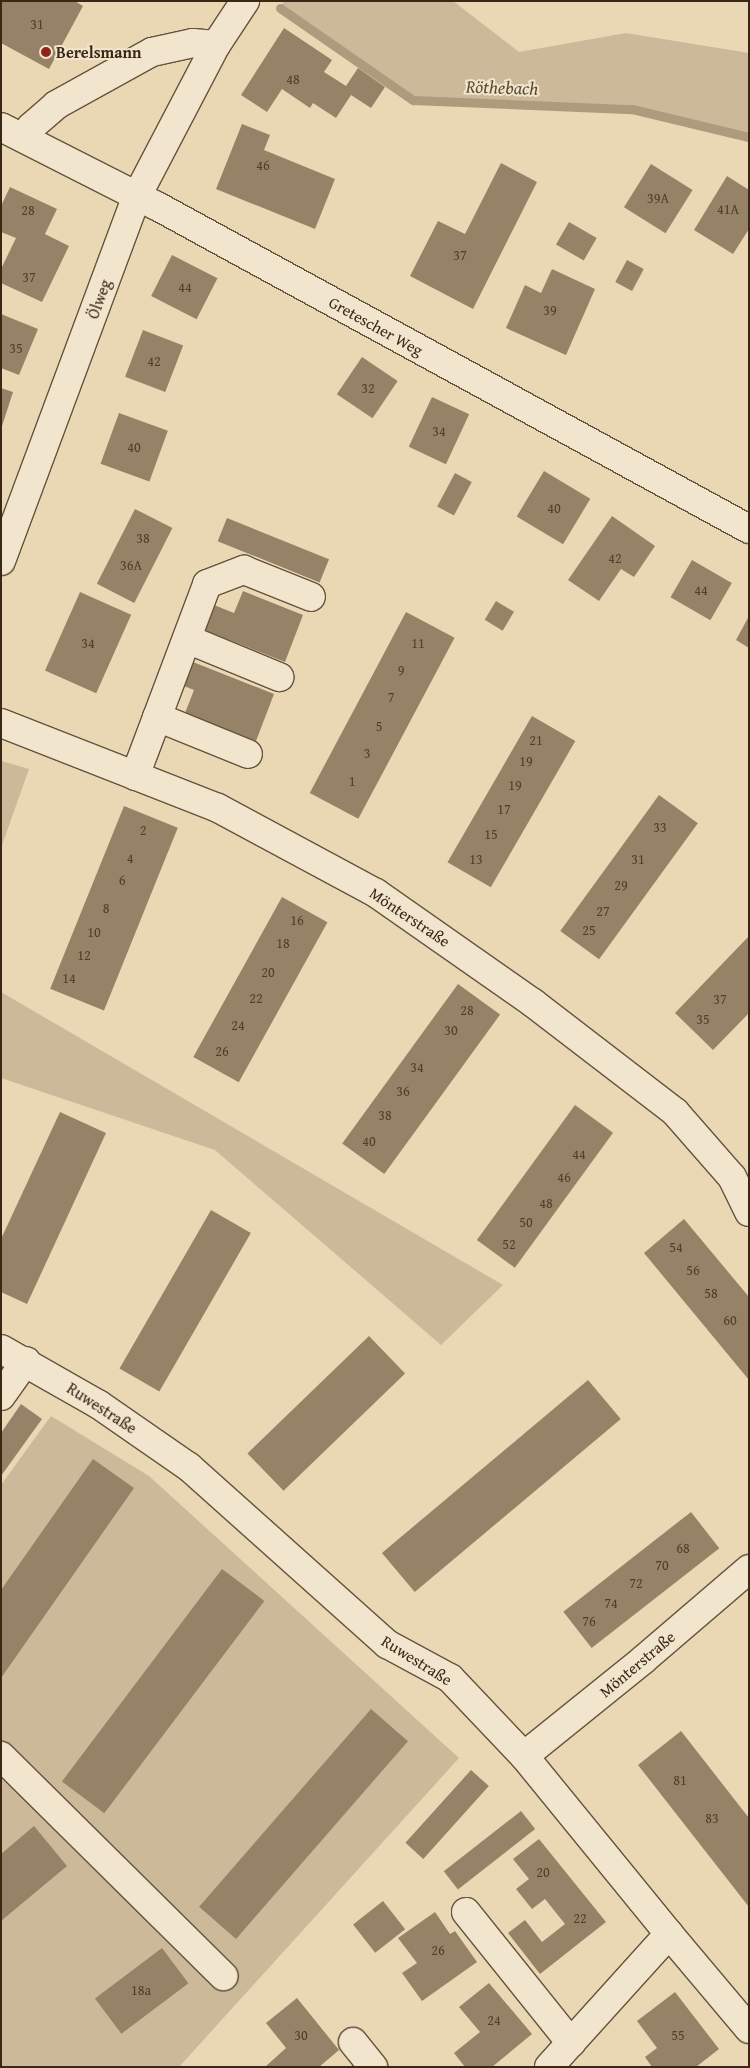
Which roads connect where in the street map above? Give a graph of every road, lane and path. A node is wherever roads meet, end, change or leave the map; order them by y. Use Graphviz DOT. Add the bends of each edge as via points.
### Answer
graph roads {
  1 [pos="245,1"];
  2 [pos="216,44"];
  3 [pos="13,132"];
  4 [pos="137,196"];
  5 [pos="749,529"];
  6 [pos="1,561"];
  7 [pos="311,597"];
  8 [pos="187,639"];
  9 [pos="279,677"];
  10 [pos="157,717"];
  11 [pos="1,723"];
  12 [pos="248,754"];
  13 [pos="135,776"];
  14 [pos="749,1212"];
  15 [pos="1,1349"];
  16 [pos="26,1361"];
  17 [pos="1,1396"];
  18 [pos="749,1569"];
  19 [pos="1,1756"];
  20 [pos="524,1756"];
  21 [pos="466,1912"];
  22 [pos="669,1934"];
  23 [pos="223,1976"];
  24 [pos="749,2029"];
  25 [pos="353,2042"];
  26 [pos="571,2043"];
  27 [pos="373,2067"];
  28 [pos="549,2067"];
  1 -- 2 [label="street, Ölweg"];
  2 -- 3 [label="street" via="192,43 152,52 56,105 31,127"];
  2 -- 4 [label="street, Ölweg"];
  3 -- 4 [label="street, Gretescher Weg"];
  4 -- 5 [label="street, Gretescher Weg"];
  4 -- 6 [label="street, Ölweg"];
  7 -- 8 [label="street" via="244,570 207,584"];
  8 -- 9 [label="street"];
  8 -- 10 [label="street"];
  10 -- 12 [label="street"];
  10 -- 13 [label="street"];
  11 -- 13 [label="street, Mönterstraße"];
  13 -- 14 [label="street, Mönterstraße" via="218,808 376,893 533,1003 674,1112 732,1177"];
  15 -- 16 [label="street, Ruwestraße"];
  16 -- 17 [label="street"];
  16 -- 20 [label="street, Ruwestraße" via="98,1404 189,1467 387,1644 450,1678"];
  18 -- 20 [label="street, Mönterstraße" via="644,1660"];
  19 -- 23 [label="street"];
  20 -- 22 [label="street, Ruwestraße"];
  21 -- 26 [label="street"];
  22 -- 24 [label="street, Ruwestraße"];
  22 -- 26 [label="street"];
  25 -- 27 [label="street"];
  26 -- 28 [label="street"];
}
